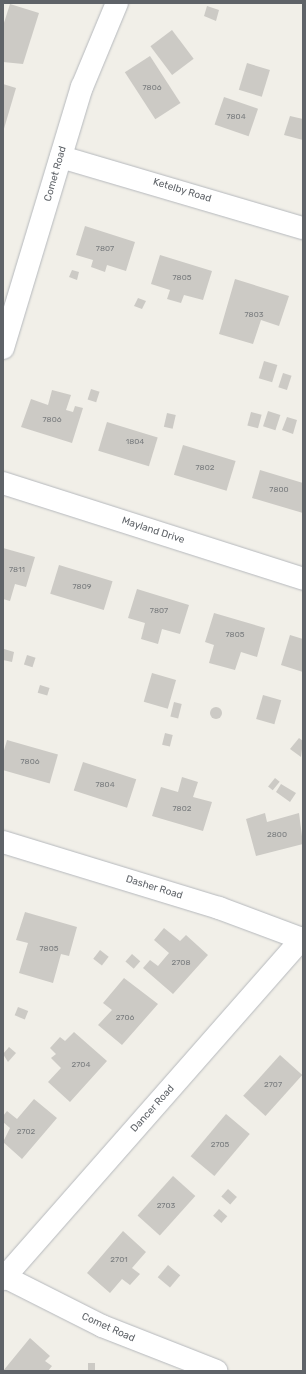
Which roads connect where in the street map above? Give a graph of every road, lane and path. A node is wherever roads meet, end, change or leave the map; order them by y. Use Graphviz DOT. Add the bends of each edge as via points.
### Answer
graph roads {
  1 [pos="117,3"];
  2 [pos="61,157"];
  3 [pos="303,228"];
  4 [pos="3,348"];
  5 [pos="3,483"];
  6 [pos="303,579"];
  7 [pos="3,842"];
  8 [pos="303,939"];
  9 [pos="3,1277"];
  10 [pos="217,1371"];
  1 -- 2 [label="street, Comet Road" via="82,87"];
  2 -- 3 [label="street, Ketelby Road"];
  2 -- 4 [label="street, Comet Road"];
  5 -- 6 [label="street, Mayland Drive"];
  7 -- 8 [label="street, Dasher Road" via="219,908"];
  8 -- 9 [label="street, Dancer Road"];
  9 -- 10 [label="street, Comet Road" via="102,1326"];
}
